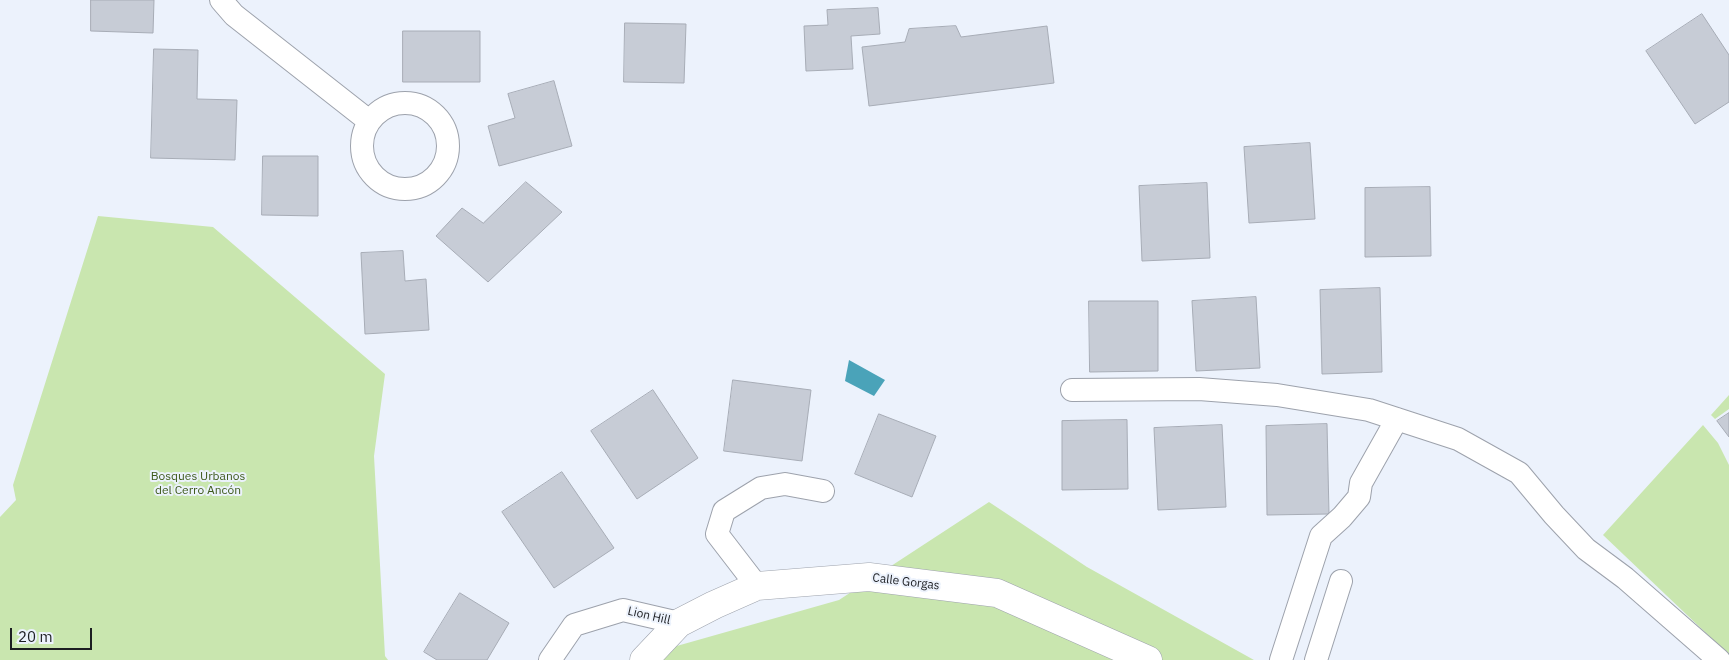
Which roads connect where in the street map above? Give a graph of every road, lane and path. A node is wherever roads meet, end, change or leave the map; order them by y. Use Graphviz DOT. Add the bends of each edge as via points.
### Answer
graph roads {
  1 [pos="220,0"];
  2 [pos="369,121"];
  3 [pos="1072,390"];
  4 [pos="1396,420"];
  5 [pos="823,491"];
  6 [pos="1341,581"];
  7 [pos="757,586"];
  8 [pos="679,623"];
  9 [pos="550,660"];
  10 [pos="644,660"];
  11 [pos="1148,660"];
  12 [pos="1281,660"];
  13 [pos="1316,660"];
  14 [pos="1719,660"];
  1 -- 2 [label="street" via="234,16"];
  3 -- 4 [label="street" via="1199,389 1276,395 1369,410"];
  4 -- 12 [label="street" via="1361,482 1359,497 1321,536"];
  4 -- 14 [label="street" via="1458,439 1519,473 1586,549 1625,578"];
  5 -- 7 [label="street" via="785,484 761,488 724,511 717,534"];
  6 -- 13 [label="street"];
  7 -- 8 [label="street, Calle Gorgas"];
  7 -- 11 [label="street, Calle Gorgas" via="870,577 997,593"];
  8 -- 9 [label="street, Lion Hill" via="623,610 574,626"];
  8 -- 10 [label="street, Calle Gorgas"];
}
